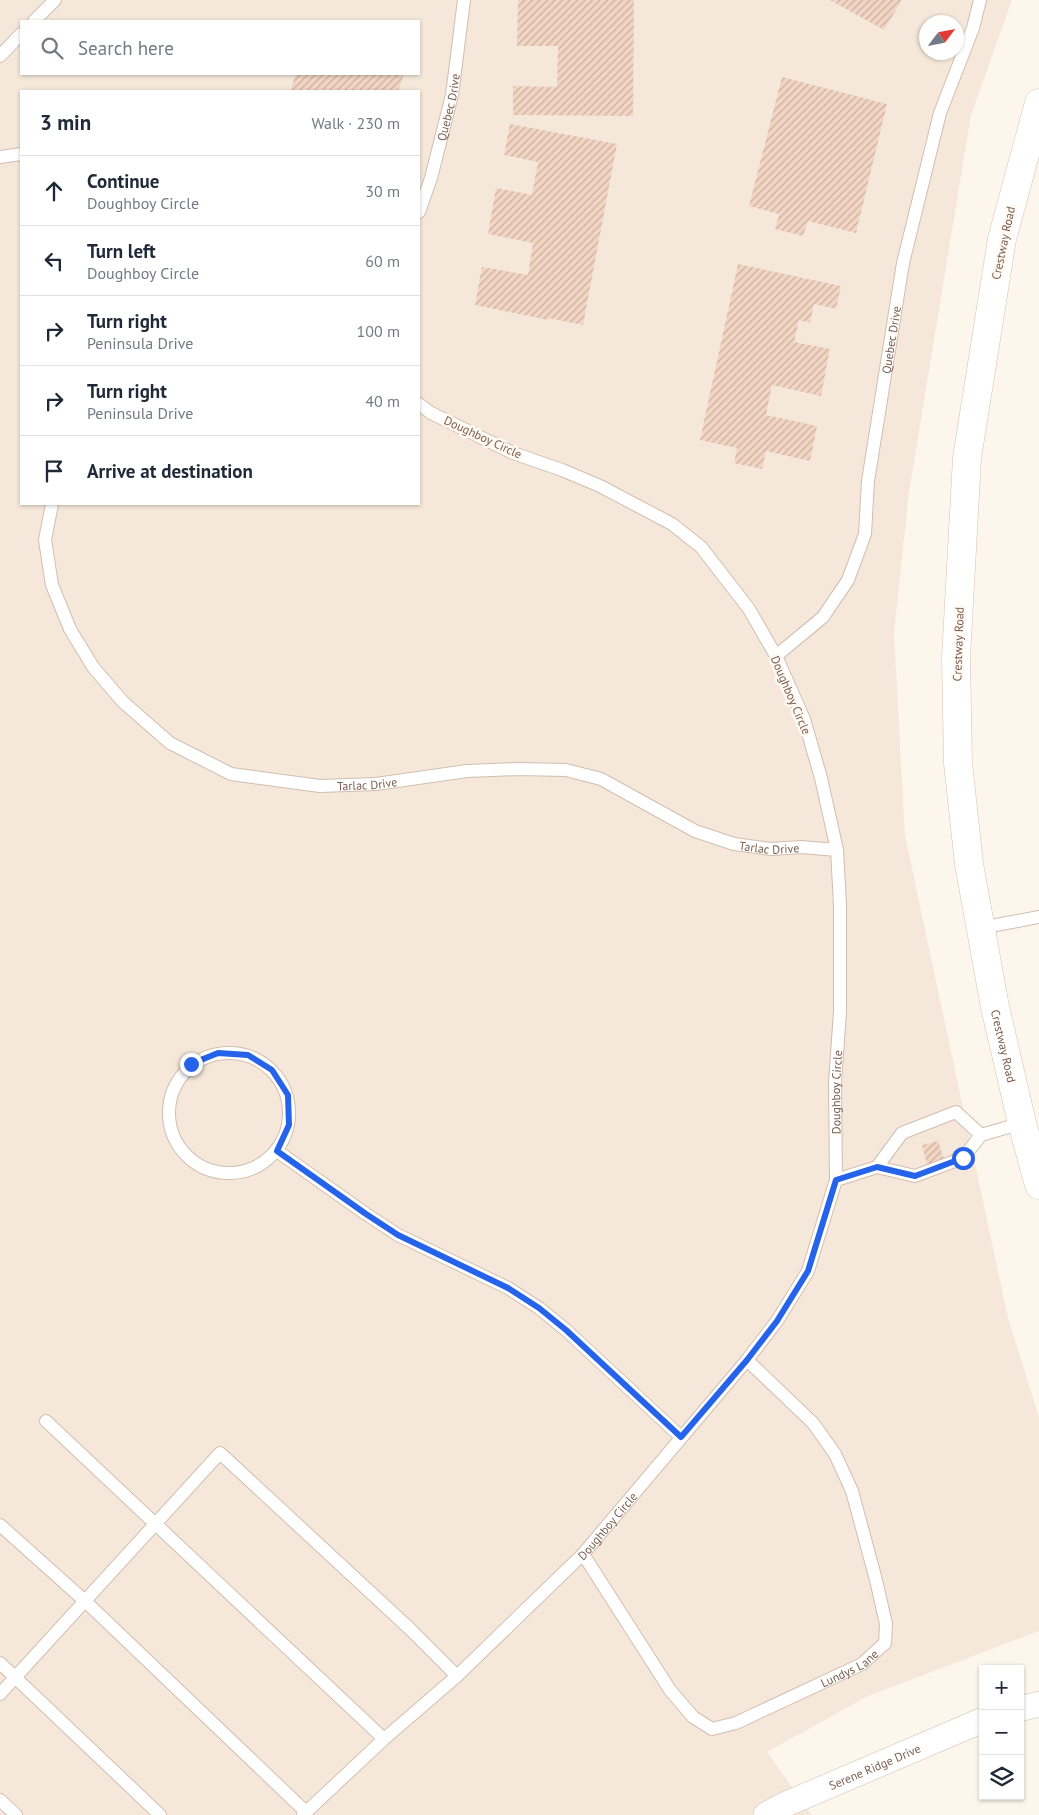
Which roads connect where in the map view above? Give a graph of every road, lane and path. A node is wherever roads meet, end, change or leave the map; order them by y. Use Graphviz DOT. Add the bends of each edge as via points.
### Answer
graph roads {
  1 [pos="55,0"];
  2 [pos="464,0"];
  3 [pos="980,0"];
  4 [pos="35,20"];
  5 [pos="20,35"];
  6 [pos="0,56"];
  7 [pos="1039,103"];
  8 [pos="1032,150"];
  9 [pos="20,154"];
  10 [pos="0,157"];
  11 [pos="420,209"];
  12 [pos="420,405"];
  13 [pos="52,505"];
  14 [pos="776,656"];
  15 [pos="837,850"];
  16 [pos="1039,917"];
  17 [pos="980,928"];
  18 [pos="1022,1122"];
  19 [pos="981,1135"];
  20 [pos="277,1151"];
  21 [pos="877,1167"];
  22 [pos="836,1180"];
  23 [pos="1039,1185"];
  24 [pos="747,1360"];
  25 [pos="46,1421"];
  26 [pos="681,1437"];
  27 [pos="155,1524"];
  28 [pos="0,1525"];
  29 [pos="583,1554"];
  30 [pos="85,1601"];
  31 [pos="0,1663"];
  32 [pos="458,1676"];
  33 [pos="15,1677"];
  34 [pos="0,1694"];
  35 [pos="1039,1704"];
  36 [pos="1024,1708"];
  37 [pos="979,1722"];
  38 [pos="384,1739"];
  39 [pos="0,1800"];
  40 [pos="304,1814"];
  41 [pos="16,1815"];
  42 [pos="160,1815"];
  43 [pos="766,1815"];
  1 -- 4 [label="lane"];
  2 -- 11 [label="lane, Quebec Drive" via="452,95"];
  3 -- 14 [label="lane, Quebec Drive" via="973,28 940,113 903,263 868,481 865,534 848,580 823,617"];
  5 -- 6 [label="lane"];
  7 -- 8 [label="main road, Crestway Road"];
  8 -- 17 [label="main road, Crestway Road" via="1002,239 967,458 956,658 958,763"];
  9 -- 10 [label="lane"];
  12 -- 14 [label="lane, Doughboy Circle" via="513,453 600,486 672,524 702,547 749,609"];
  13 -- 15 [label="lane, Tarlac Drive" via="45,540 52,585 70,630 93,667 123,702 170,743 231,774 320,786 376,784 467,771 566,770 601,779 695,831 734,844 771,849"];
  14 -- 15 [label="lane, Doughboy Circle" via="804,719"];
  15 -- 22 [label="lane, Doughboy Circle" via="840,1011 835,1083"];
  16 -- 17 [label="lane"];
  17 -- 18 [label="main road, Crestway Road"];
  18 -- 19 [label="lane"];
  18 -- 23 [label="main road, Crestway Road"];
  19 -- 21 [label="lane" via="963,1158 915,1176"];
  19 -- 21 [label="lane" via="956,1112 902,1133"];
  20 -- 20 [label="lane" via="254,1169 225,1174 197,1165 176,1144 168,1116 173,1088 191,1064 218,1053 248,1055 272,1070 288,1095 289,1125"];
  20 -- 26 [label="lane" via="398,1235 508,1288 539,1308"];
  21 -- 22 [label="lane"];
  22 -- 24 [label="lane, Doughboy Circle" via="808,1271 777,1321"];
  24 -- 26 [label="lane, Doughboy Circle"];
  24 -- 29 [label="lane, Lundys Lane" via="813,1423 835,1454 852,1492 876,1580 886,1624 886,1643 862,1664 736,1724 712,1729 693,1717 670,1690"];
  25 -- 27 [label="lane"];
  26 -- 29 [label="lane, Doughboy Circle"];
  27 -- 30 [label="lane"];
  27 -- 32 [label="lane" via="220,1453"];
  27 -- 38 [label="lane"];
  28 -- 30 [label="lane"];
  29 -- 32 [label="lane, Doughboy Circle"];
  30 -- 33 [label="lane"];
  30 -- 40 [label="lane"];
  31 -- 33 [label="lane"];
  32 -- 38 [label="lane, Doughboy Circle"];
  33 -- 34 [label="lane"];
  33 -- 42 [label="lane"];
  35 -- 36 [label="street"];
  37 -- 43 [label="street, Serene Ridge Drive" via="784,1804"];
  38 -- 40 [label="lane, Doughboy Circle"];
  39 -- 41 [label="lane"];
}
